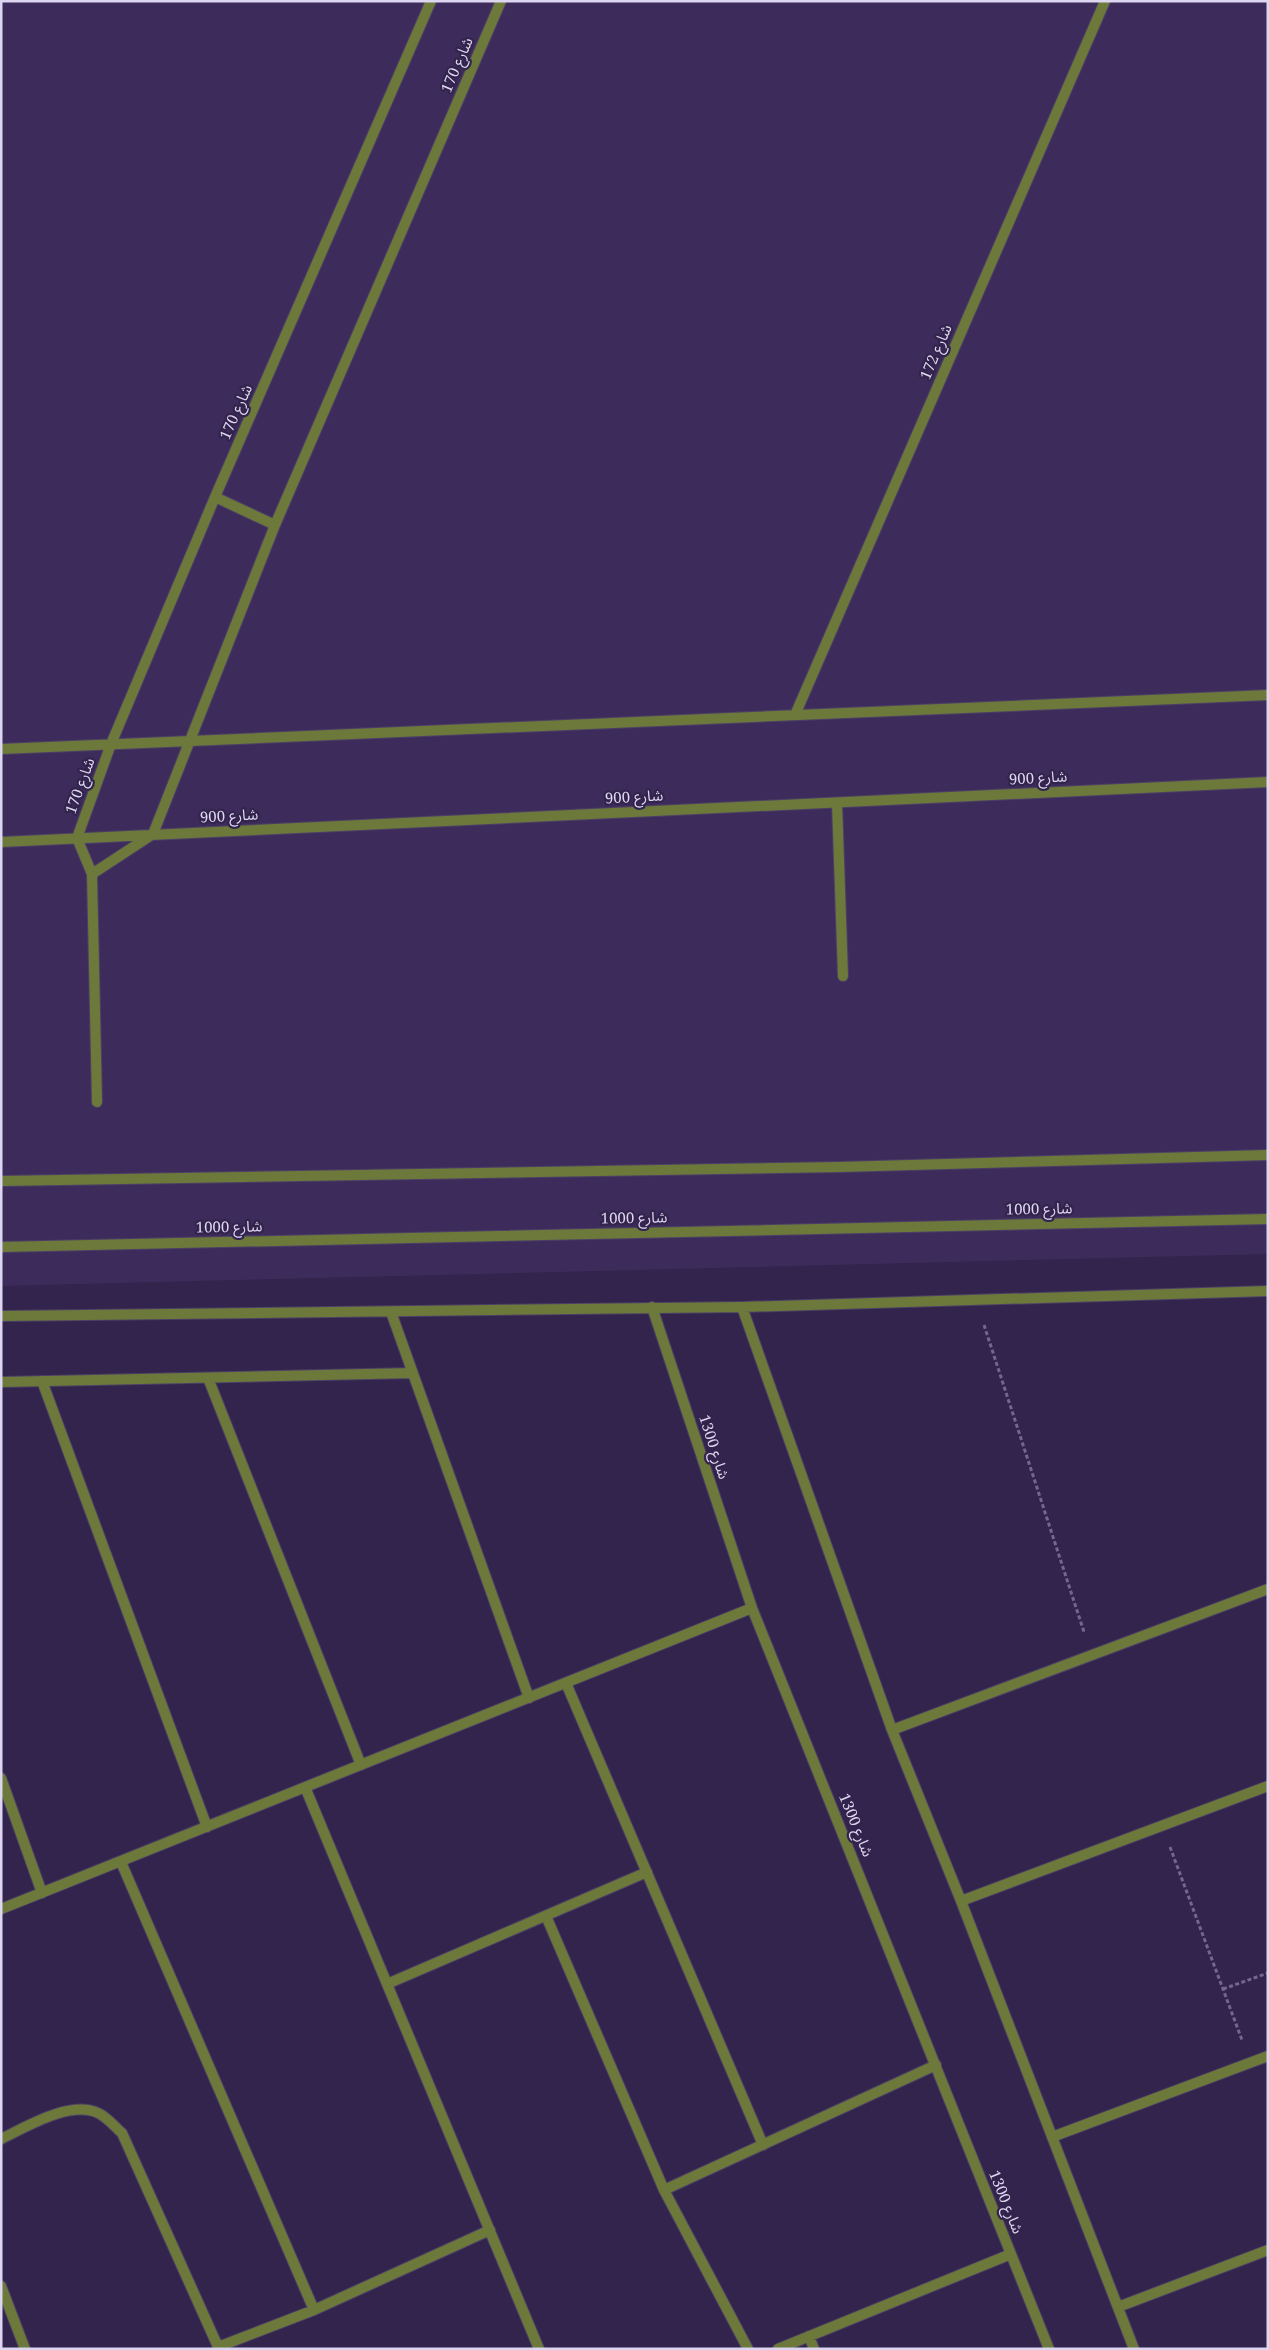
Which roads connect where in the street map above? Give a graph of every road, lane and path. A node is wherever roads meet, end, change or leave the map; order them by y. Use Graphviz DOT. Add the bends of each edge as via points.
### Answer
graph roads {
  1 [pos="431,1"];
  2 [pos="501,1"];
  3 [pos="1105,1"];
  4 [pos="215,497"];
  5 [pos="275,525"];
  6 [pos="1268,695"];
  7 [pos="795,715"];
  8 [pos="190,742"];
  9 [pos="111,744"];
  10 [pos="1,749"];
  11 [pos="1268,782"];
  12 [pos="838,803"];
  13 [pos="153,834"];
  14 [pos="77,838"];
  15 [pos="1,842"];
  16 [pos="92,874"];
  17 [pos="843,976"];
  18 [pos="97,1102"];
  19 [pos="1268,1155"];
  20 [pos="1,1181"];
  21 [pos="1268,1219"];
  22 [pos="1,1247"];
  23 [pos="1268,1291"];
  24 [pos="976,1300"];
  25 [pos="742,1307"];
  26 [pos="652,1308"];
  27 [pos="391,1312"];
  28 [pos="1,1316"];
  29 [pos="413,1373"];
  30 [pos="208,1378"];
  31 [pos="42,1381"];
  32 [pos="1,1382"];
  33 [pos="1268,1589"];
  34 [pos="752,1608"];
  35 [pos="1092,1655"];
  36 [pos="566,1683"];
  37 [pos="529,1698"];
  38 [pos="892,1730"];
  39 [pos="360,1765"];
  40 [pos="1,1778"];
  41 [pos="1268,1786"];
  42 [pos="305,1787"];
  43 [pos="1162,1826"];
  44 [pos="207,1827"];
  45 [pos="121,1862"];
  46 [pos="647,1872"];
  47 [pos="42,1893"];
  48 [pos="961,1901"];
  49 [pos="1,1909"];
  50 [pos="546,1916"];
  51 [pos="1268,1972"];
  52 [pos="387,1984"];
  53 [pos="1223,1989"];
  54 [pos="1268,2056"];
  55 [pos="1250,2062"];
  56 [pos="936,2065"];
  57 [pos="1052,2137"];
  58 [pos="1,2138"];
  59 [pos="763,2145"];
  60 [pos="664,2190"];
  61 [pos="490,2230"];
  62 [pos="1268,2250"];
  63 [pos="1011,2254"];
  64 [pos="1,2286"];
  65 [pos="1118,2307"];
  66 [pos="314,2310"];
  67 [pos="809,2336"];
  68 [pos="219,2348"];
  69 [pos="25,2349"];
  70 [pos="540,2349"];
  71 [pos="748,2349"];
  72 [pos="778,2349"];
  73 [pos="814,2349"];
  74 [pos="1048,2349"];
  75 [pos="1134,2349"];
  1 -- 4 [label="street, شارع 170"];
  2 -- 5 [label="street, شارع 170"];
  3 -- 7 [label="street, شارع 172"];
  4 -- 5 [label="street"];
  4 -- 9 [label="street, شارع 170"];
  5 -- 8 [label="street, شارع 170"];
  6 -- 7 [label="street"];
  7 -- 8 [label="street"];
  8 -- 9 [label="street"];
  8 -- 13 [label="street, شارع 170"];
  9 -- 10 [label="street"];
  9 -- 14 [label="street, شارع 170"];
  11 -- 12 [label="street, شارع 900"];
  12 -- 13 [label="street, شارع 900"];
  12 -- 17 [label="street"];
  13 -- 14 [label="street, شارع 900"];
  13 -- 16 [label="street"];
  14 -- 15 [label="street, شارع 900"];
  14 -- 16 [label="street"];
  16 -- 18 [label="street"];
  19 -- 20 [label="street" via="839,1167"];
  21 -- 22 [label="street, شارع 1000"];
  23 -- 24 [label="street"];
  24 -- 25 [label="street"];
  24 -- 35 [label="path"];
  25 -- 26 [label="street"];
  25 -- 38 [label="street"];
  26 -- 27 [label="street"];
  26 -- 34 [label="street, شارع 1300"];
  27 -- 28 [label="street"];
  27 -- 29 [label="street"];
  29 -- 30 [label="street"];
  29 -- 37 [label="street"];
  30 -- 31 [label="street"];
  30 -- 39 [label="street"];
  31 -- 32 [label="street"];
  31 -- 44 [label="street"];
  33 -- 35 [label="street"];
  34 -- 36 [label="street"];
  34 -- 56 [label="street, شارع 1300"];
  35 -- 38 [label="street"];
  36 -- 37 [label="street"];
  36 -- 46 [label="street"];
  37 -- 39 [label="street"];
  38 -- 48 [label="street"];
  39 -- 42 [label="street"];
  40 -- 47 [label="street"];
  41 -- 43 [label="street"];
  42 -- 44 [label="street"];
  42 -- 52 [label="street"];
  43 -- 48 [label="street"];
  43 -- 53 [label="path"];
  44 -- 45 [label="street"];
  45 -- 47 [label="street"];
  45 -- 66 [label="street"];
  46 -- 50 [label="street"];
  46 -- 59 [label="street"];
  47 -- 49 [label="street"];
  48 -- 57 [label="street"];
  50 -- 52 [label="street"];
  50 -- 60 [label="street"];
  51 -- 53 [label="path"];
  52 -- 61 [label="street"];
  53 -- 55 [label="path"];
  54 -- 55 [label="street"];
  55 -- 57 [label="street"];
  56 -- 59 [label="street"];
  56 -- 63 [label="street, شارع 1300"];
  57 -- 65 [label="street"];
  58 -- 68 [label="street" via="49,2116 78,2109 98,2113 122,2133"];
  59 -- 60 [label="street"];
  60 -- 71 [label="street"];
  61 -- 66 [label="street"];
  61 -- 70 [label="street"];
  62 -- 65 [label="street"];
  63 -- 67 [label="street"];
  63 -- 74 [label="street, شارع 1300"];
  64 -- 69 [label="street"];
  65 -- 75 [label="street"];
  66 -- 68 [label="street"];
  67 -- 72 [label="street"];
  67 -- 73 [label="street"];
}
